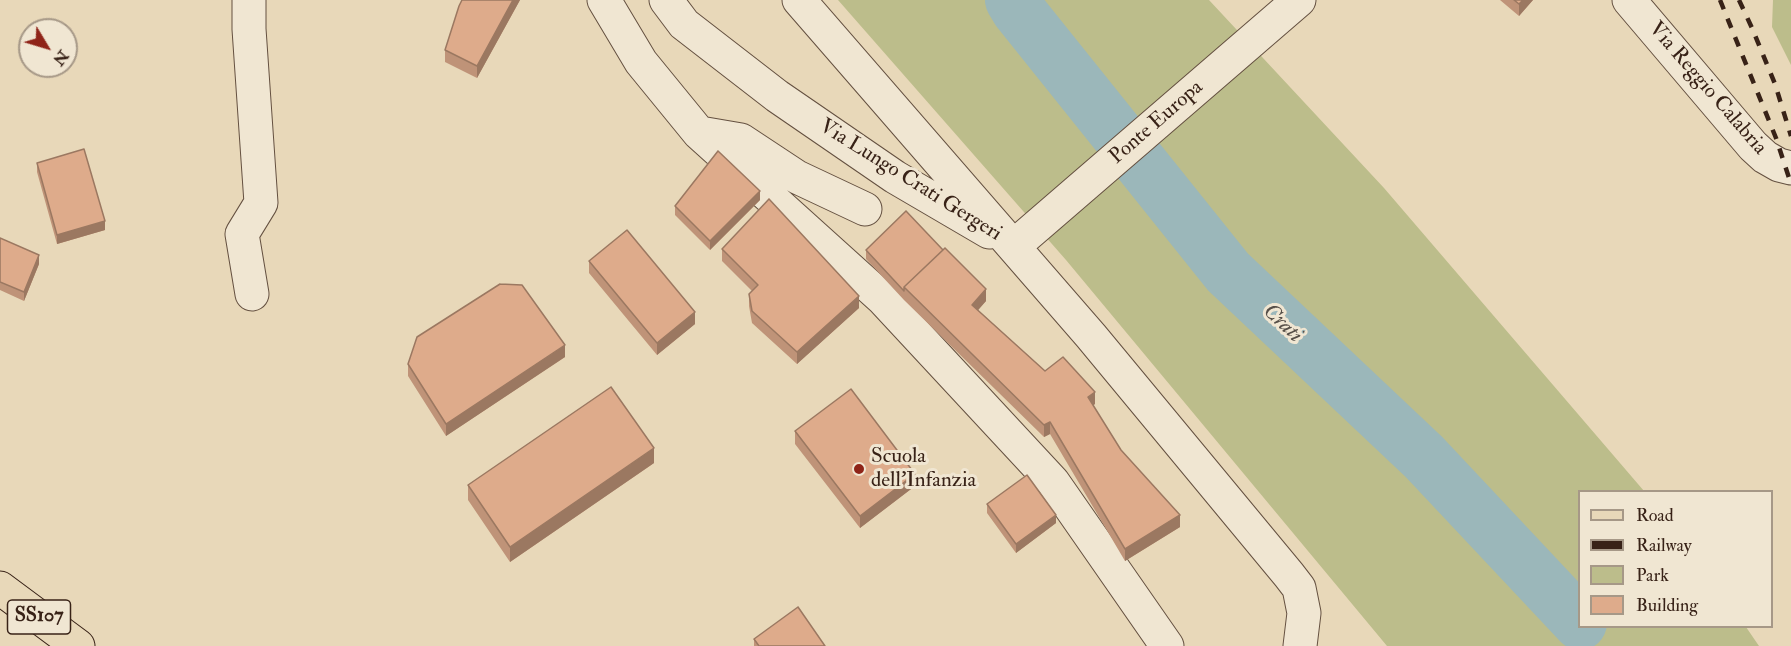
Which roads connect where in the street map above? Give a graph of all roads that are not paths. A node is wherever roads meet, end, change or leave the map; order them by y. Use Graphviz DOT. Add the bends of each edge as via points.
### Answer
graph roads {
  1 [pos="249,0"];
  2 [pos="604,0"];
  3 [pos="666,0"];
  4 [pos="798,0"];
  5 [pos="1299,0"];
  6 [pos="1629,0"];
  7 [pos="699,132"];
  8 [pos="1791,168"];
  9 [pos="895,177"];
  10 [pos="866,209"];
  11 [pos="1014,246"];
  12 [pos="829,249"];
  13 [pos="252,294"];
  14 [pos="0,588"];
  15 [pos="1298,642"];
  16 [pos="78,646"];
  17 [pos="1167,646"];
  1 -- 13 [label="street" via="261,203 242,234"];
  2 -- 7 [label="street" via="641,62"];
  3 -- 9 [label="street, Via Lungo Crati Gergeri" via="684,24 768,89"];
  4 -- 11 [label="street, Via Lungo Crati Gergeri"];
  5 -- 11 [label="street, Ponte Europa"];
  6 -- 8 [label="street, Via Reggio Calabria" via="1753,146 1765,157"];
  7 -- 10 [label="street" via="741,140 797,177"];
  7 -- 12 [label="street"];
  9 -- 10 [label="street"];
  9 -- 11 [label="street, Via Lungo Crati Gergeri"];
  10 -- 12 [label="street"];
  11 -- 15 [label="street" via="1289,574 1299,588 1304,613"];
  12 -- 17 [label="street" via="883,299 1053,482"];
  14 -- 16 [label="main road, SS107"];
}
